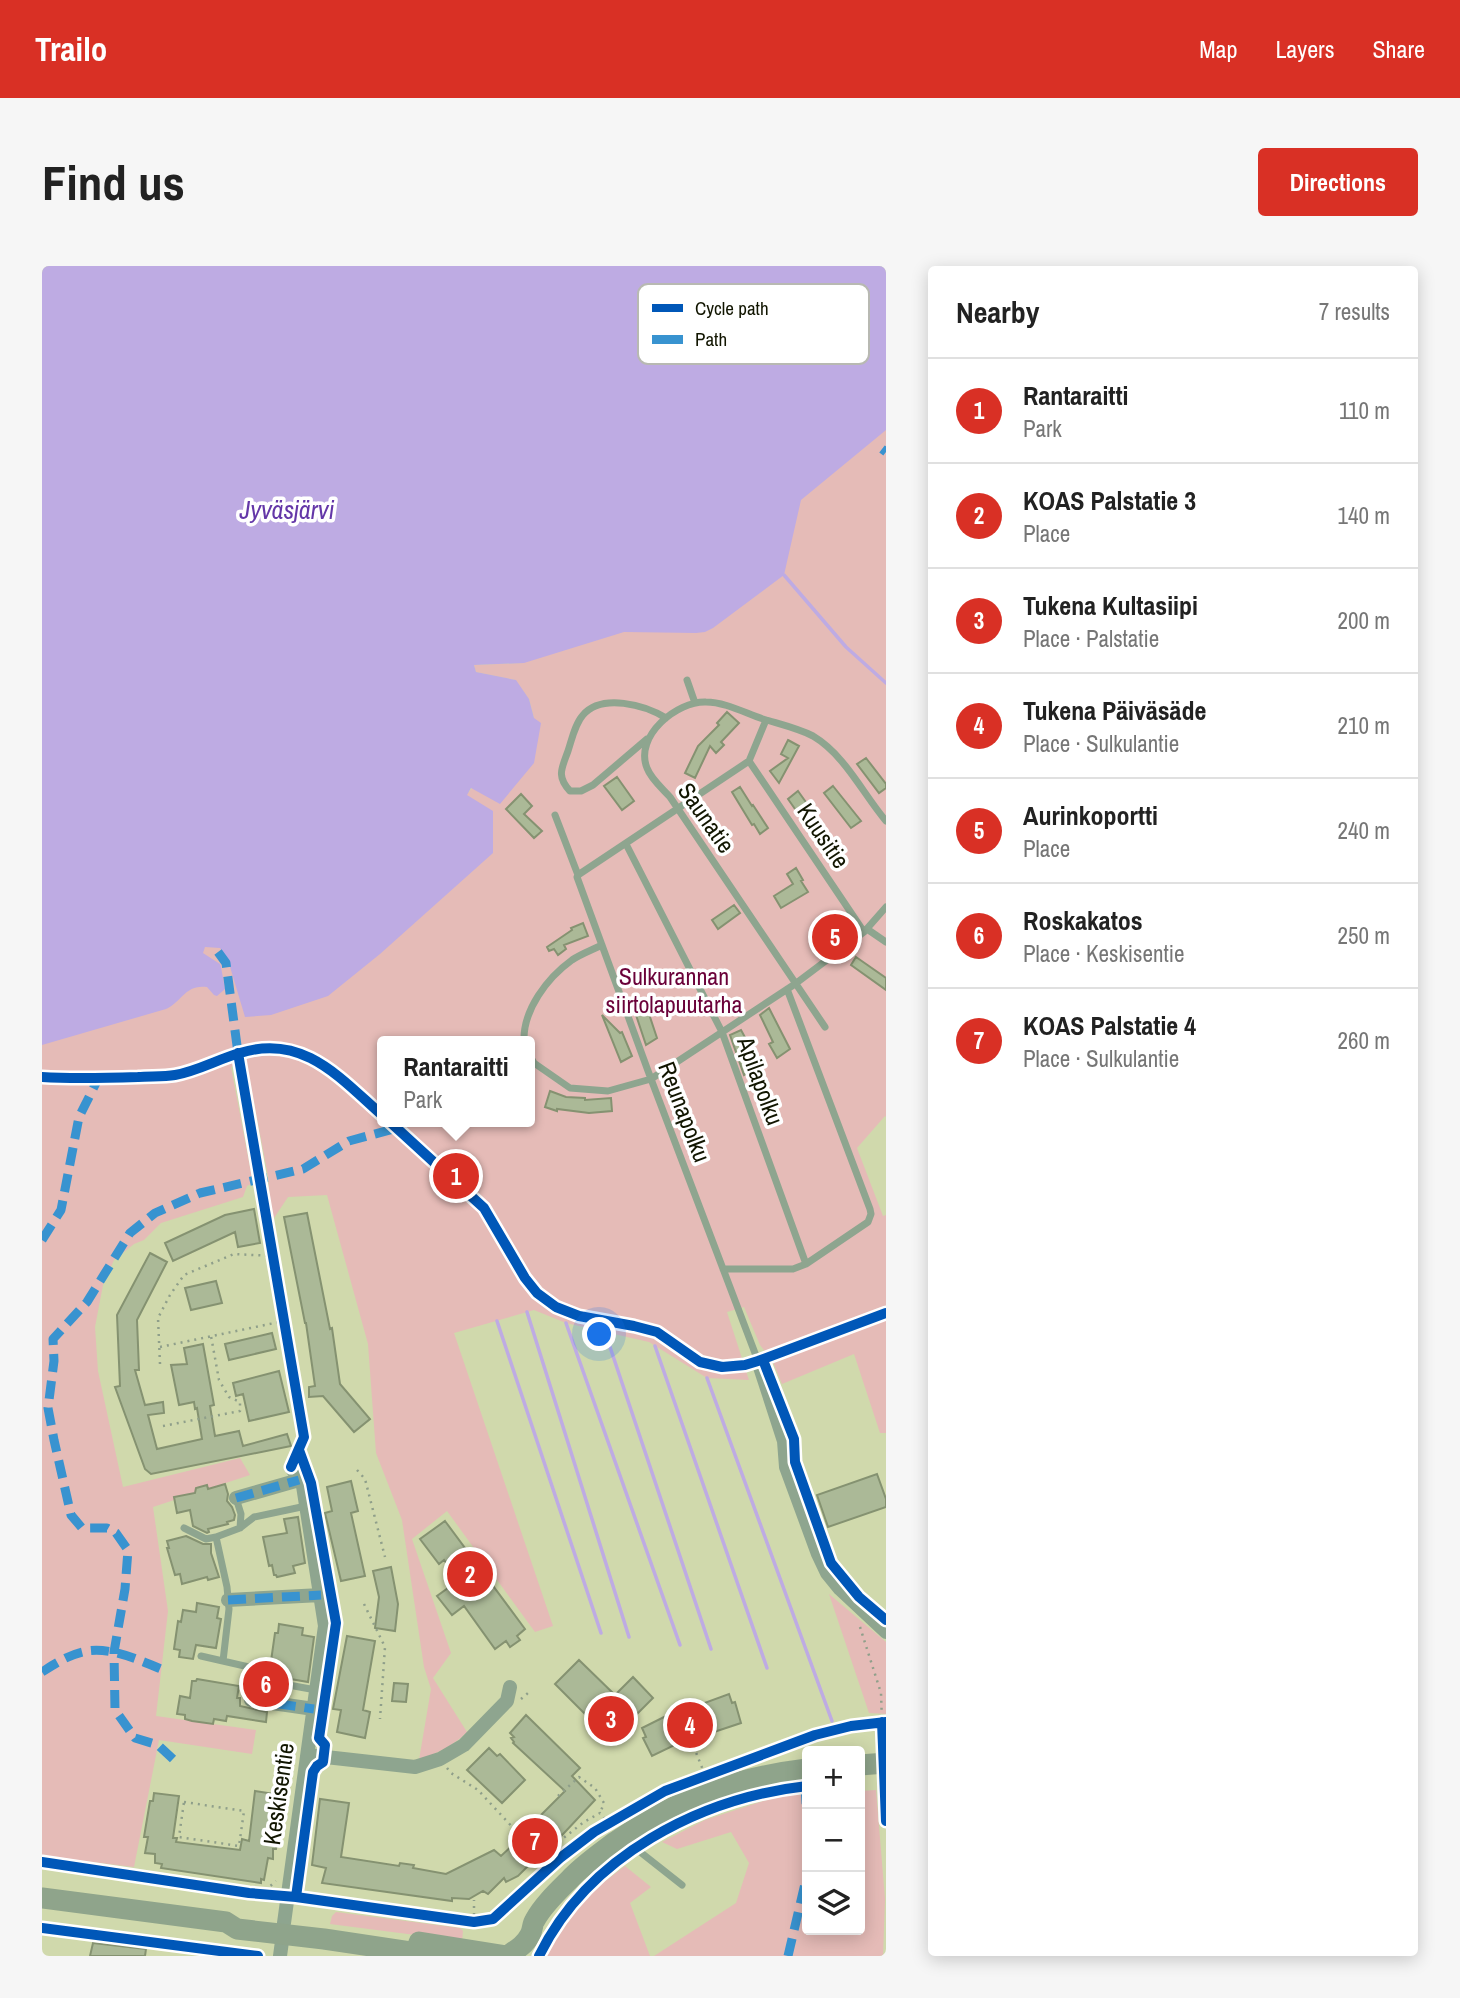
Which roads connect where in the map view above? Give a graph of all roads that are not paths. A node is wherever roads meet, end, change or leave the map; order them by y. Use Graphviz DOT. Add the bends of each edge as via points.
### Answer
graph roads {
  1 [pos="687,680"];
  2 [pos="695,703"];
  3 [pos="666,718"];
  4 [pos="765,720"];
  5 [pos="651,735"];
  6 [pos="749,761"];
  7 [pos="677,809"];
  8 [pos="555,815"];
  9 [pos="886,821"];
  10 [pos="626,844"];
  11 [pos="578,875"];
  12 [pos="886,907"];
  13 [pos="865,931"];
  14 [pos="886,942"];
  15 [pos="602,945"];
  16 [pos="795,984"];
  17 [pos="787,989"];
  18 [pos="825,1027"];
  19 [pos="722,1032"];
  20 [pos="524,1036"];
  21 [pos="535,1064"];
  22 [pos="651,1079"];
  23 [pos="806,1264"];
  24 [pos="723,1269"];
  25 [pos="758,1362"];
  26 [pos="291,1467"];
  27 [pos="299,1480"];
  28 [pos="236,1498"];
  29 [pos="306,1506"];
  30 [pos="184,1528"];
  31 [pos="240,1528"];
  32 [pos="216,1537"];
  33 [pos="321,1595"];
  34 [pos="228,1600"];
  35 [pos="886,1632"];
  36 [pos="201,1657"];
  37 [pos="223,1661"];
  38 [pos="254,1668"];
  39 [pos="510,1687"];
  40 [pos="317,1690"];
  41 [pos="251,1700"];
  42 [pos="314,1709"];
  43 [pos="308,1755"];
  44 [pos="886,1763"];
  45 [pos="865,1765"];
  46 [pos="802,1770"];
  47 [pos="613,1826"];
  48 [pos="682,1885"];
  49 [pos="42,1898"];
  50 [pos="283,1928"];
  51 [pos="280,1956"];
  52 [pos="437,1956"];
  53 [pos="507,1956"];
  1 -- 2 [label="lane"];
  2 -- 3 [label="lane"];
  2 -- 4 [label="lane" via="716,703"];
  3 -- 5 [label="lane"];
  3 -- 5 [label="lane" via="655,711 612,702 595,706 576,726 561,772 562,783 570,791 581,792"];
  4 -- 6 [label="lane"];
  4 -- 9 [label="lane" via="815,737 827,747"];
  5 -- 7 [label="lane, Saunatie" via="646,744 646,766"];
  6 -- 7 [label="lane"];
  6 -- 13 [label="lane, Kuusitie"];
  7 -- 10 [label="lane"];
  7 -- 16 [label="lane, Saunatie"];
  8 -- 11 [label="lane, Reunapolku"];
  10 -- 11 [label="lane"];
  10 -- 19 [label="lane, Apilapolku"];
  11 -- 15 [label="lane, Reunapolku"];
  12 -- 13 [label="lane"];
  13 -- 14 [label="lane"];
  13 -- 16 [label="lane"];
  15 -- 20 [label="lane" via="572,960 539,992"];
  15 -- 22 [label="lane, Reunapolku"];
  16 -- 17 [label="lane"];
  16 -- 18 [label="lane, Saunatie"];
  17 -- 19 [label="lane"];
  17 -- 23 [label="lane" via="870,1209 868,1222"];
  19 -- 22 [label="lane"];
  19 -- 23 [label="lane, Apilapolku"];
  21 -- 22 [label="lane" via="570,1088 608,1091"];
  22 -- 24 [label="lane, Reunapolku"];
  23 -- 24 [label="lane" via="793,1269"];
  24 -- 25 [label="lane, Reunapolku"];
  25 -- 35 [label="street" via="784,1441 786,1467 818,1555 840,1590"];
  26 -- 27 [label="street, Keskisentie"];
  27 -- 28 [label="street"];
  27 -- 29 [label="street, Keskisentie"];
  28 -- 31 [label="lane"];
  29 -- 31 [label="lane" via="254,1517"];
  29 -- 33 [label="street, Keskisentie"];
  30 -- 32 [label="lane" via="206,1539"];
  31 -- 32 [label="lane"];
  32 -- 34 [label="lane"];
  33 -- 34 [label="street"];
  33 -- 40 [label="street, Keskisentie" via="325,1626"];
  34 -- 37 [label="lane"];
  36 -- 37 [label="lane"];
  37 -- 38 [label="lane"];
  38 -- 40 [label="lane" via="284,1684"];
  38 -- 41 [label="lane"];
  39 -- 43 [label="street" via="507,1701 464,1745 432,1762 415,1767"];
  40 -- 42 [label="street, Keskisentie"];
  41 -- 42 [label="street"];
  42 -- 43 [label="street, Keskisentie"];
  43 -- 50 [label="street, Keskisentie"];
  44 -- 45 [label="main road"];
  46 -- 47 [label="main road" via="732,1783 641,1824"];
  47 -- 48 [label="lane"];
  47 -- 53 [label="main road" via="597,1855 571,1877 534,1921 520,1948"];
  49 -- 50 [label="main road" via="226,1922 238,1918"];
  50 -- 51 [label="street, Keskisentie"];
  50 -- 52 [label="main road"];
  50 -- 53 [label="main road"];
}
